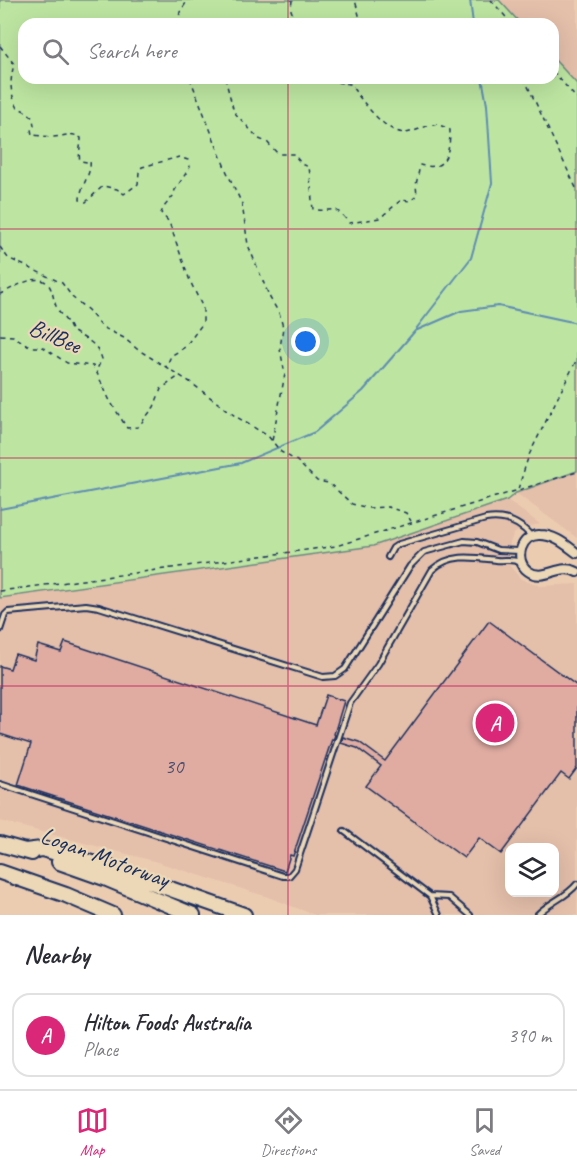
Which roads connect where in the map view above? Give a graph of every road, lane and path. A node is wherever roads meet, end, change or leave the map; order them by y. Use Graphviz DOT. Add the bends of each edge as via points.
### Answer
graph roads {
  1 [pos="188,0"];
  2 [pos="292,0"];
  3 [pos="355,0"];
  4 [pos="491,0"];
  5 [pos="179,18"];
  6 [pos="294,18"];
  7 [pos="358,18"];
  8 [pos="507,18"];
  9 [pos="0,46"];
  10 [pos="559,78"];
  11 [pos="192,84"];
  12 [pos="227,84"];
  13 [pos="350,84"];
  14 [pos="527,84"];
  15 [pos="577,99"];
  16 [pos="577,190"];
  17 [pos="0,247"];
  18 [pos="0,294"];
  19 [pos="0,335"];
  20 [pos="577,359"];
  21 [pos="166,367"];
  22 [pos="96,370"];
  23 [pos="179,376"];
  24 [pos="272,442"];
  25 [pos="577,472"];
  26 [pos="518,490"];
  27 [pos="412,522"];
  28 [pos="532,537"];
  29 [pos="520,551"];
  30 [pos="577,553"];
  31 [pos="388,557"];
  32 [pos="522,564"];
  33 [pos="577,572"];
  34 [pos="0,591"];
  35 [pos="0,630"];
  36 [pos="0,784"];
  37 [pos="344,831"];
  38 [pos="0,844"];
  39 [pos="25,851"];
  40 [pos="0,872"];
  41 [pos="577,884"];
  42 [pos="430,896"];
  43 [pos="544,908"];
  44 [pos="113,915"];
  45 [pos="194,915"];
  46 [pos="244,915"];
  47 [pos="439,915"];
  48 [pos="470,915"];
  49 [pos="536,915"];
  50 [pos="544,915"];
  1 -- 5 [label="path"];
  2 -- 6 [label="path"];
  3 -- 7 [label="path"];
  4 -- 8 [label="path"];
  9 -- 21 [label="path" via="14,64 11,96 18,108 29,112 33,119 32,135 55,137 67,133 81,138 80,160 90,161 91,165 80,200 86,202 103,186 124,194 138,184 142,167 179,157 188,160 190,167 162,213 203,308 203,323 186,347 171,356"];
  10 -- 15 [label="path"];
  11 -- 24 [label="path" via="242,204 248,245 283,327 280,349 285,374"];
  12 -- 13 [label="path" via="234,112 259,139 278,154 293,154 309,167 313,208 334,209 349,223 380,218 401,200 410,201 417,196 420,165 436,166 443,161 450,144 450,130 441,125 409,133 390,129"];
  14 -- 16 [label="path"];
  17 -- 21 [label="path" via="8,258 62,283 102,327"];
  18 -- 22 [label="path" via="27,281 46,282 71,330 90,340 101,354"];
  19 -- 22 [label="path, BillBee" via="13,336 31,347 51,351 67,363 93,366"];
  20 -- 26 [label="path" via="529,455"];
  21 -- 23 [label="path"];
  22 -- 23 [label="path" via="127,428 138,427 154,407 161,389"];
  23 -- 24 [label="path"];
  24 -- 27 [label="path" via="316,480 329,483 352,504 388,507 406,513"];
  25 -- 26 [label="path"];
  26 -- 27 [label="path"];
  27 -- 34 [label="path" via="336,546"];
  28 -- 29 [label="street"];
  28 -- 30 [label="street" via="552,537"];
  28 -- 31 [label="lane" via="516,524 497,517 399,544"];
  29 -- 32 [label="street"];
  29 -- 35 [label="lane" via="464,541 424,552 410,566 345,669 335,676 323,677 86,605 12,611 5,615"];
  32 -- 33 [label="street" via="527,571 543,576 563,568"];
  32 -- 36 [label="lane" via="514,559 456,558 441,562 432,570 378,664 350,703 295,869 289,876 227,860"];
  37 -- 42 [label="lane"];
  38 -- 39 [label="highway, Logan Motorway"];
  39 -- 45 [label="highway, Logan Motorway"];
  39 -- 46 [label="highway" via="42,849 111,868"];
  40 -- 44 [label="highway, Logan Motorway"];
  41 -- 43 [label="lane" via="569,894"];
  42 -- 47 [label="lane"];
  42 -- 48 [label="lane" via="449,897"];
  43 -- 49 [label="lane"];
  43 -- 50 [label="lane"];
}
